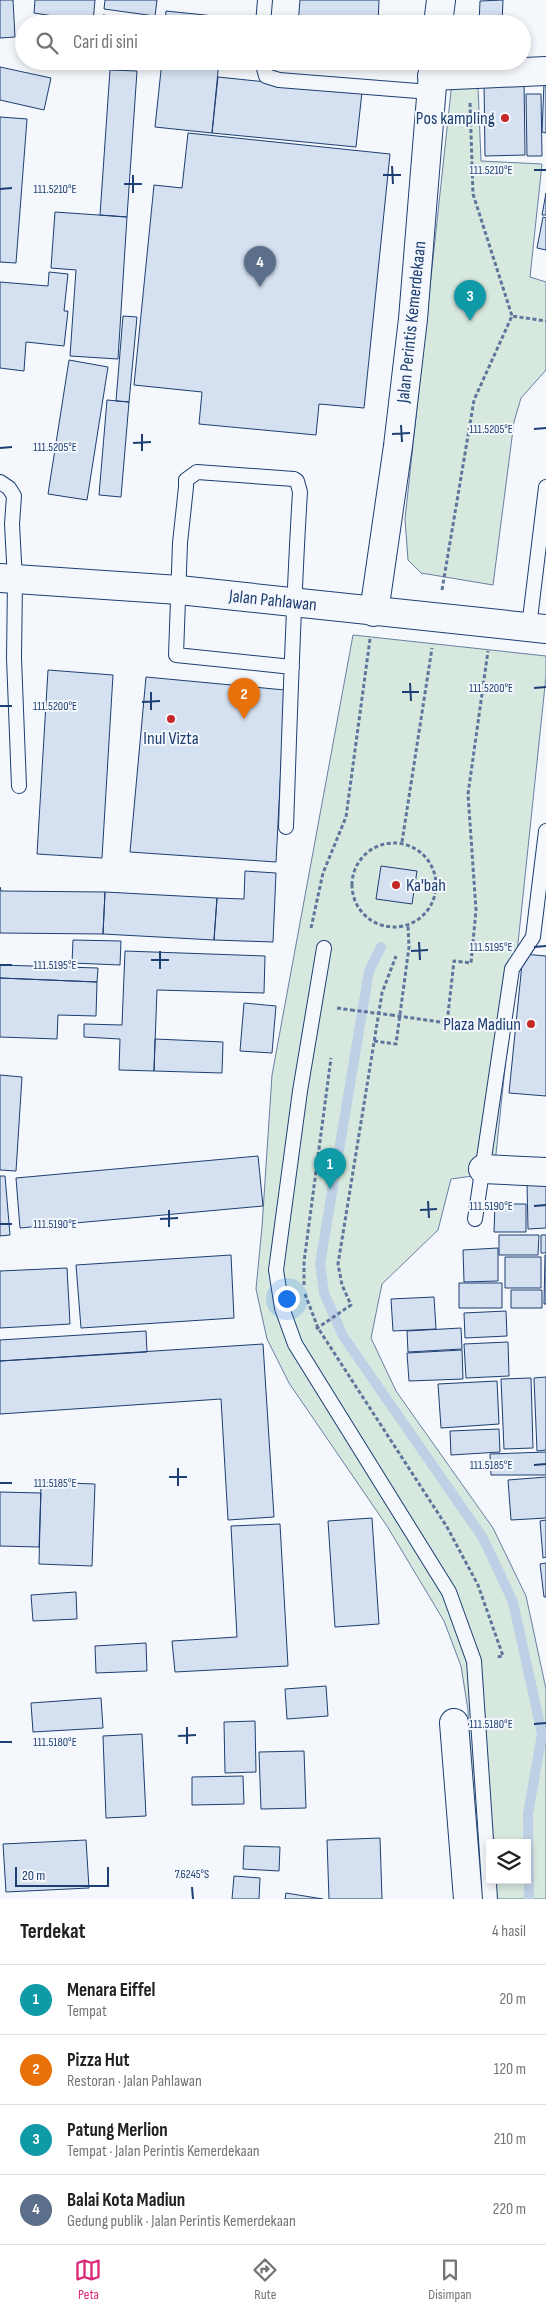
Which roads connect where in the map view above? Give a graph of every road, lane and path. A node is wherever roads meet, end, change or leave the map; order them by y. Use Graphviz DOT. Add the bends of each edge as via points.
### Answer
graph roads {
  1 [pos="265,0"];
  2 [pos="441,0"];
  3 [pos="264,15"];
  4 [pos="439,15"];
  5 [pos="264,70"];
  6 [pos="546,71"];
  7 [pos="432,77"];
  8 [pos="512,316"];
  9 [pos="546,321"];
  10 [pos="0,482"];
  11 [pos="546,487"];
  12 [pos="8,579"];
  13 [pos="179,590"];
  14 [pos="293,602"];
  15 [pos="374,612"];
  16 [pos="437,618"];
  17 [pos="492,623"];
  18 [pos="538,628"];
  19 [pos="292,667"];
  20 [pos="19,786"];
  21 [pos="286,827"];
  22 [pos="546,831"];
  23 [pos="402,842"];
  24 [pos="408,926"];
  25 [pos="311,929"];
  26 [pos="324,948"];
  27 [pos="396,956"];
  28 [pos="399,1016"];
  29 [pos="337,1018"];
  30 [pos="374,1041"];
  31 [pos="332,1057"];
  32 [pos="483,1169"];
  33 [pos="546,1172"];
  34 [pos="475,1219"];
  35 [pos="318,1328"];
  36 [pos="474,1661"];
  37 [pos="454,1723"];
  38 [pos="468,1899"];
  39 [pos="490,1899"];
  1 -- 3 [label="lane"];
  2 -- 4 [label="main road"];
  5 -- 7 [label="lane" via="266,76 279,80"];
  6 -- 7 [label="main road"];
  7 -- 8 [label="path" via="470,98 473,194"];
  7 -- 15 [label="main road, Jalan Perintis Kemerdekaan" via="413,319"];
  8 -- 9 [label="path"];
  8 -- 16 [label="path" via="474,400"];
  10 -- 12 [label="lane" via="14,496"];
  11 -- 18 [label="lane"];
  12 -- 13 [label="main road, Jalan Pahlawan"];
  12 -- 20 [label="lane"];
  13 -- 14 [label="main road, Jalan Pahlawan"];
  13 -- 14 [label="lane" via="180,543 189,476 197,472 294,479 300,492"];
  13 -- 19 [label="lane" via="176,655"];
  14 -- 15 [label="main road, Jalan Pahlawan"];
  14 -- 19 [label="lane"];
  15 -- 16 [label="main road, Jalan Pahlawan"];
  15 -- 25 [label="path" via="346,817 323,873"];
  16 -- 17 [label="main road, Jalan Pahlawan"];
  16 -- 23 [label="path"];
  17 -- 18 [label="main road, Jalan Pahlawan"];
  17 -- 28 [label="path" via="468,794 476,910 471,964 454,961 447,1023"];
  19 -- 21 [label="lane"];
  22 -- 32 [label="lane" via="533,937 512,969"];
  23 -- 24 [label="path" via="422,852 435,871 436,893 426,914"];
  23 -- 24 [label="path" via="380,843 361,856 351,876 352,891 353,899 365,918 385,928"];
  24 -- 28 [label="path" via="409,947"];
  26 -- 36 [label="lane" via="300,1091 276,1270 282,1308 295,1344 449,1592"];
  27 -- 30 [label="path" via="382,993"];
  28 -- 29 [label="path, bridge" via="338,1008"];
  28 -- 30 [label="path" via="396,1044"];
  30 -- 35 [label="path" via="338,1264 342,1285 351,1305"];
  31 -- 35 [label="path" via="304,1262 304,1290"];
  32 -- 33 [label="main road"];
  32 -- 34 [label="lane"];
  35 -- 36 [label="path" via="447,1527 478,1585 503,1656"];
  36 -- 39 [label="lane"];
  37 -- 38 [label="main road"];
}
